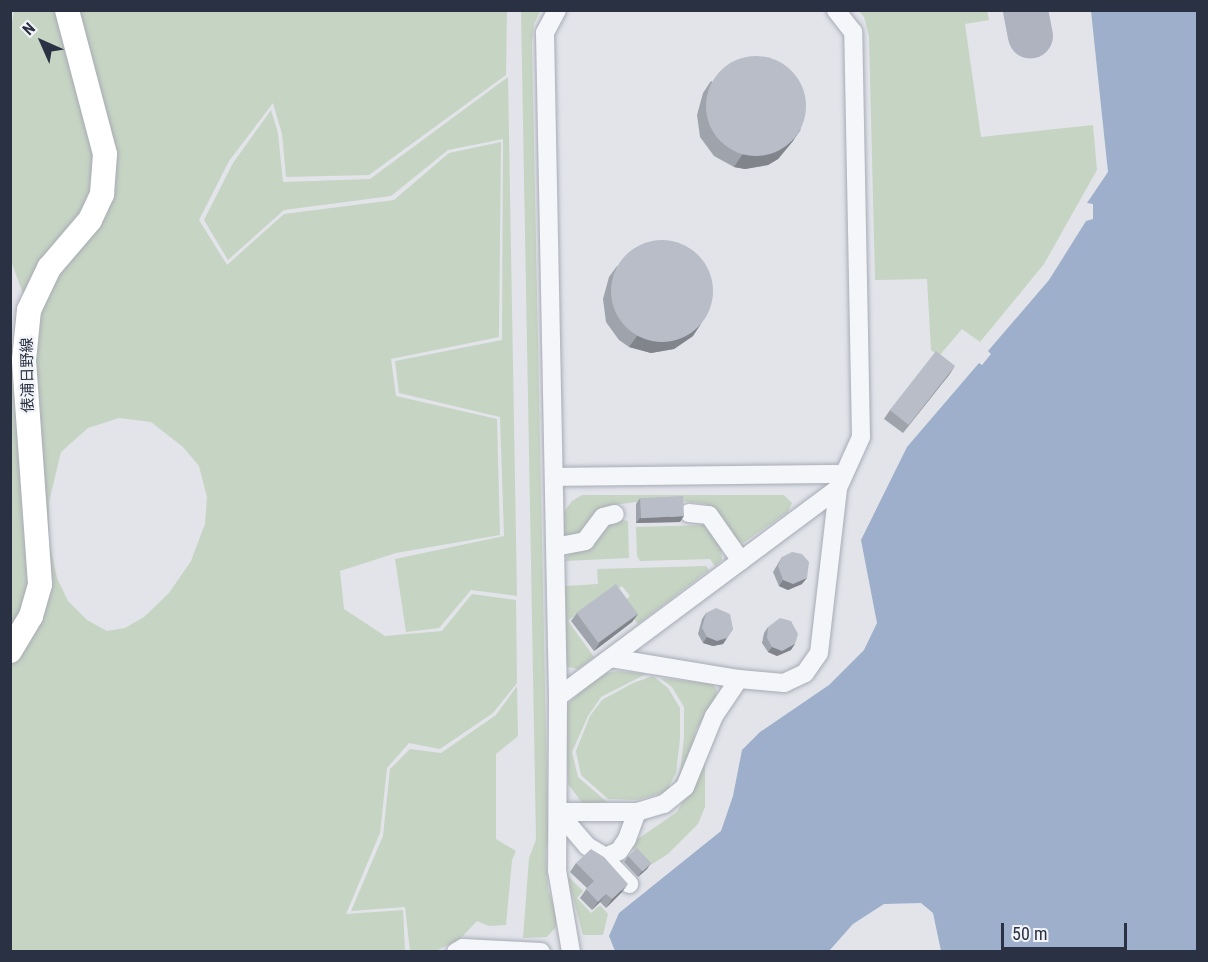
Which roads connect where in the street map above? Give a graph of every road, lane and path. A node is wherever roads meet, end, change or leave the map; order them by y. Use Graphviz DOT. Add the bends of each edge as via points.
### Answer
graph roads {
  1 [pos="67,10"];
  2 [pos="557,10"];
  3 [pos="836,10"];
  4 [pos="554,477"];
  5 [pos="841,481"];
  6 [pos="689,513"];
  7 [pos="615,514"];
  8 [pos="555,547"];
  9 [pos="741,561"];
  10 [pos="10,651"];
  11 [pos="611,658"];
  12 [pos="739,679"];
  13 [pos="558,697"];
  14 [pos="558,812"];
  15 [pos="637,812"];
  16 [pos="605,857"];
  17 [pos="629,884"];
  18 [pos="456,951"];
  19 [pos="541,951"];
  20 [pos="571,951"];
  1 -- 10 [label="main road, 俵浦日野線" via="105,154 102,194 90,219 49,268 29,310 24,360 40,584 31,616"];
  2 -- 4 [label="street" via="545,33"];
  3 -- 5 [label="street" via="853,32 861,437"];
  4 -- 5 [label="street"];
  4 -- 8 [label="street"];
  5 -- 9 [label="street"];
  5 -- 12 [label="street" via="819,653 805,673 784,683"];
  6 -- 9 [label="street" via="709,515"];
  7 -- 8 [label="street" via="603,517 585,540"];
  8 -- 13 [label="street"];
  9 -- 11 [label="street"];
  11 -- 12 [label="street"];
  11 -- 13 [label="street"];
  12 -- 15 [label="street" via="714,716 685,787 664,804"];
  13 -- 14 [label="street"];
  14 -- 15 [label="street"];
  14 -- 16 [label="street" via="587,846"];
  14 -- 20 [label="street" via="557,870"];
  15 -- 16 [label="street" via="619,851"];
  16 -- 17 [label="street"];
  18 -- 19 [label="street"];
}
